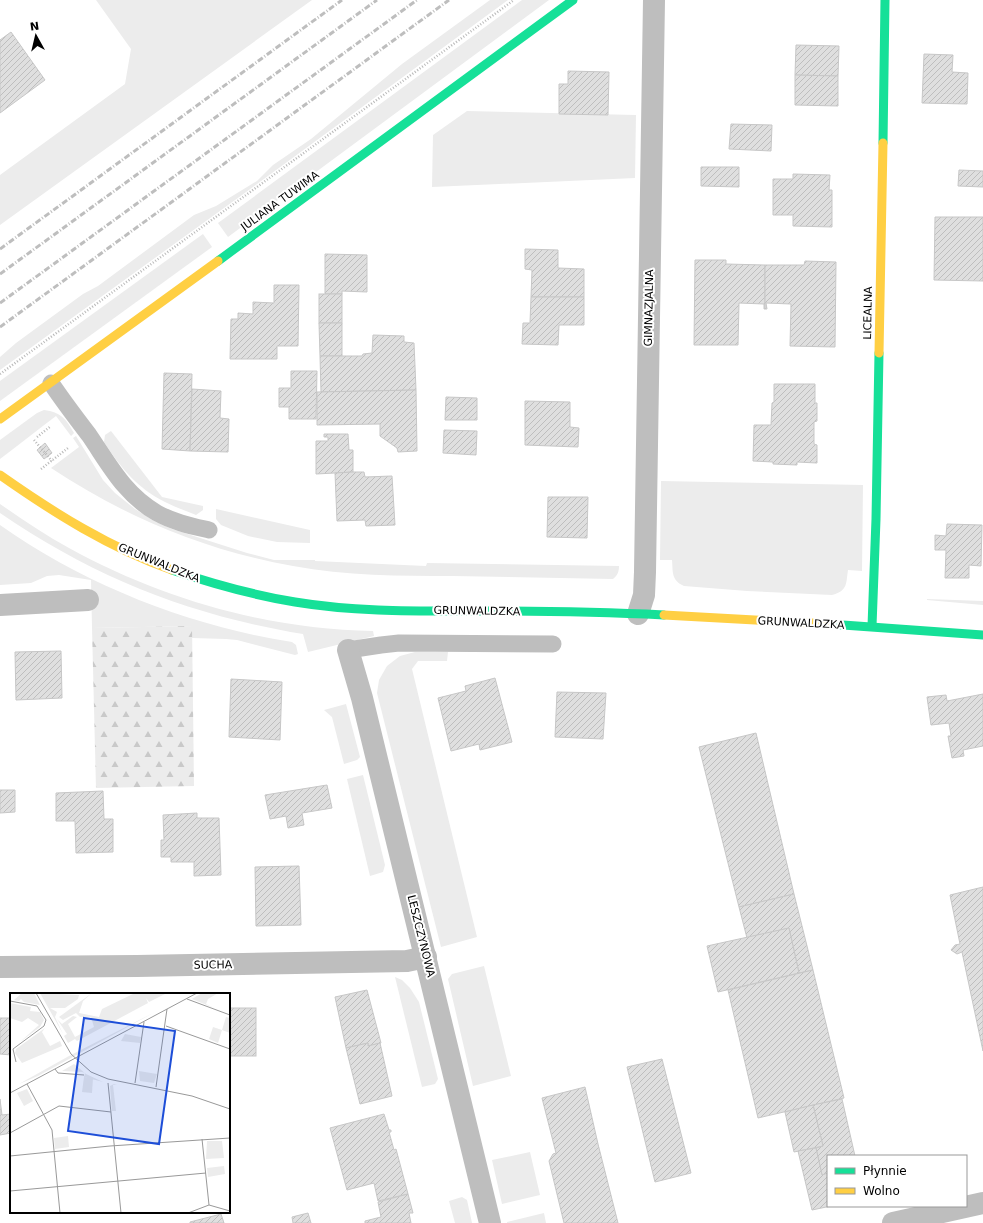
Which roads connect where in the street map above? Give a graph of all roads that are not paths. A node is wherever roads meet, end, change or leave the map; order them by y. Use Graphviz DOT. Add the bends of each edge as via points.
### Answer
graph roads {
  1 [pos="573,0"];
  2 [pos="654,0"];
  3 [pos="885,0"];
  4 [pos="51,383"];
  5 [pos="0,420"];
  6 [pos="0,475"];
  7 [pos="209,530"];
  8 [pos="88,600"];
  9 [pos="0,605"];
  10 [pos="638,614"];
  11 [pos="872,626"];
  12 [pos="983,635"];
  13 [pos="553,644"];
  14 [pos="348,650"];
  15 [pos="426,957"];
  16 [pos="0,967"];
  17 [pos="983,1203"];
  18 [pos="965,1207"];
  19 [pos="967,1207"];
  20 [pos="490,1223"];
  21 [pos="893,1223"];
  1 -- 4 [label="street, JULIANA TUWIMA"];
  2 -- 10 [label="street, GIMNAZJALNA" via="645,572 644,595"];
  3 -- 11 [label="street, LICEALNA"];
  4 -- 5 [label="street, JULIANA TUWIMA"];
  4 -- 7 [label="lane" via="116,477 129,490 157,513"];
  6 -- 10 [label="street, GRUNWALDZKA" via="68,521 118,547 198,579 263,596 314,605 360,609"];
  8 -- 9 [label="street"];
  10 -- 11 [label="street, GRUNWALDZKA"];
  11 -- 12 [label="street, GRUNWALDZKA"];
  13 -- 14 [label="lane" via="399,643"];
  14 -- 15 [label="street, LESZCZYNOWA"];
  15 -- 16 [label="street, SUCHA" via="407,961"];
  15 -- 20 [label="street, LESZCZYNOWA"];
  17 -- 19 [label="street"];
  18 -- 21 [label="street"];
}
